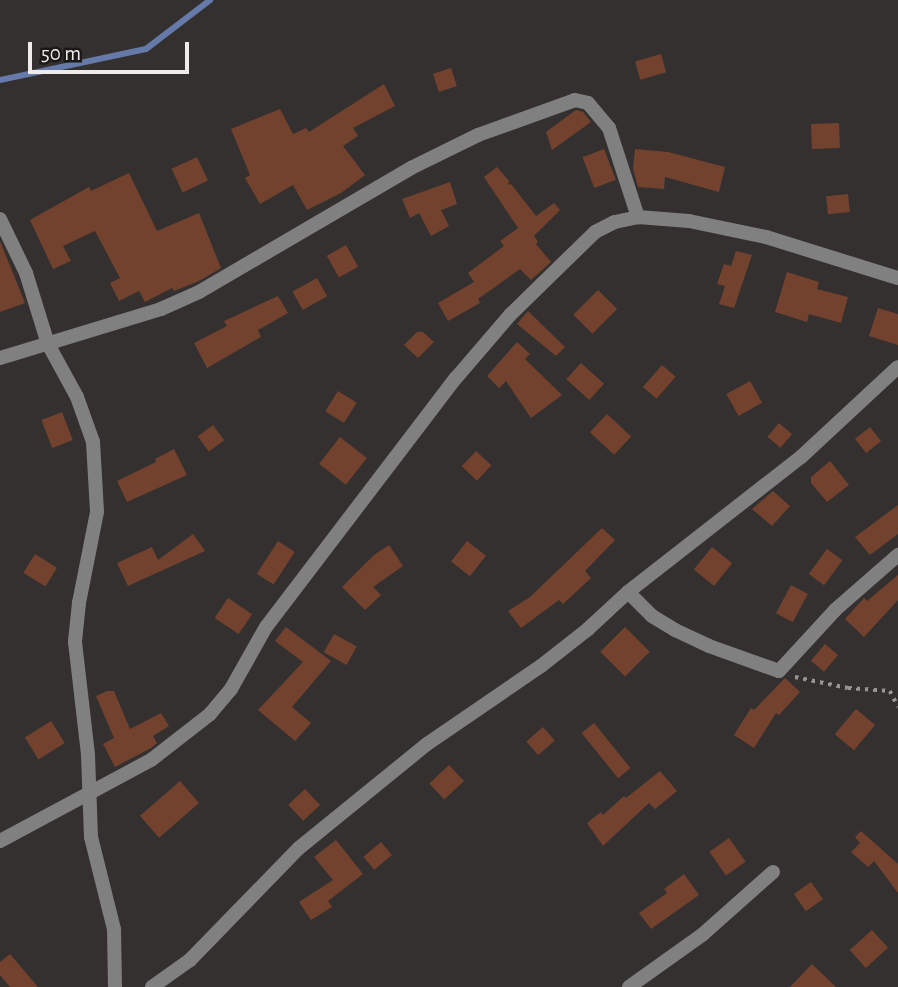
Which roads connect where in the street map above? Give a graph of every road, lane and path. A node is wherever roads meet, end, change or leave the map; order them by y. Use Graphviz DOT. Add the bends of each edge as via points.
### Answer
graph roads {
  1 [pos="639,217"];
  2 [pos="0,219"];
  3 [pos="898,278"];
  4 [pos="48,344"];
  5 [pos="0,358"];
  6 [pos="898,367"];
  7 [pos="898,555"];
  8 [pos="628,592"];
  9 [pos="779,671"];
  10 [pos="898,707"];
  11 [pos="88,796"];
  12 [pos="0,841"];
  13 [pos="773,872"];
  14 [pos="116,987"];
  15 [pos="152,987"];
  16 [pos="629,987"];
  1 -- 3 [label="street" via="741,231"];
  1 -- 4 [label="street" via="609,128 588,103 575,100 478,135 430,158 199,292 161,309"];
  1 -- 11 [label="street" via="595,232 510,315 456,378 266,627 222,701 181,739"];
  2 -- 4 [label="street" via="26,273"];
  4 -- 5 [label="street"];
  4 -- 11 [label="street" via="78,397 93,442 97,512 75,642"];
  6 -- 8 [label="street" via="793,464"];
  7 -- 9 [label="street" via="835,610"];
  8 -- 9 [label="street" via="652,616 675,629"];
  8 -- 15 [label="street" via="560,651 427,744 323,828 190,960"];
  9 -- 10 [label="path" via="836,685 890,691"];
  11 -- 12 [label="street"];
  11 -- 14 [label="street" via="91,837 114,929"];
  13 -- 16 [label="street" via="702,935"];
}
